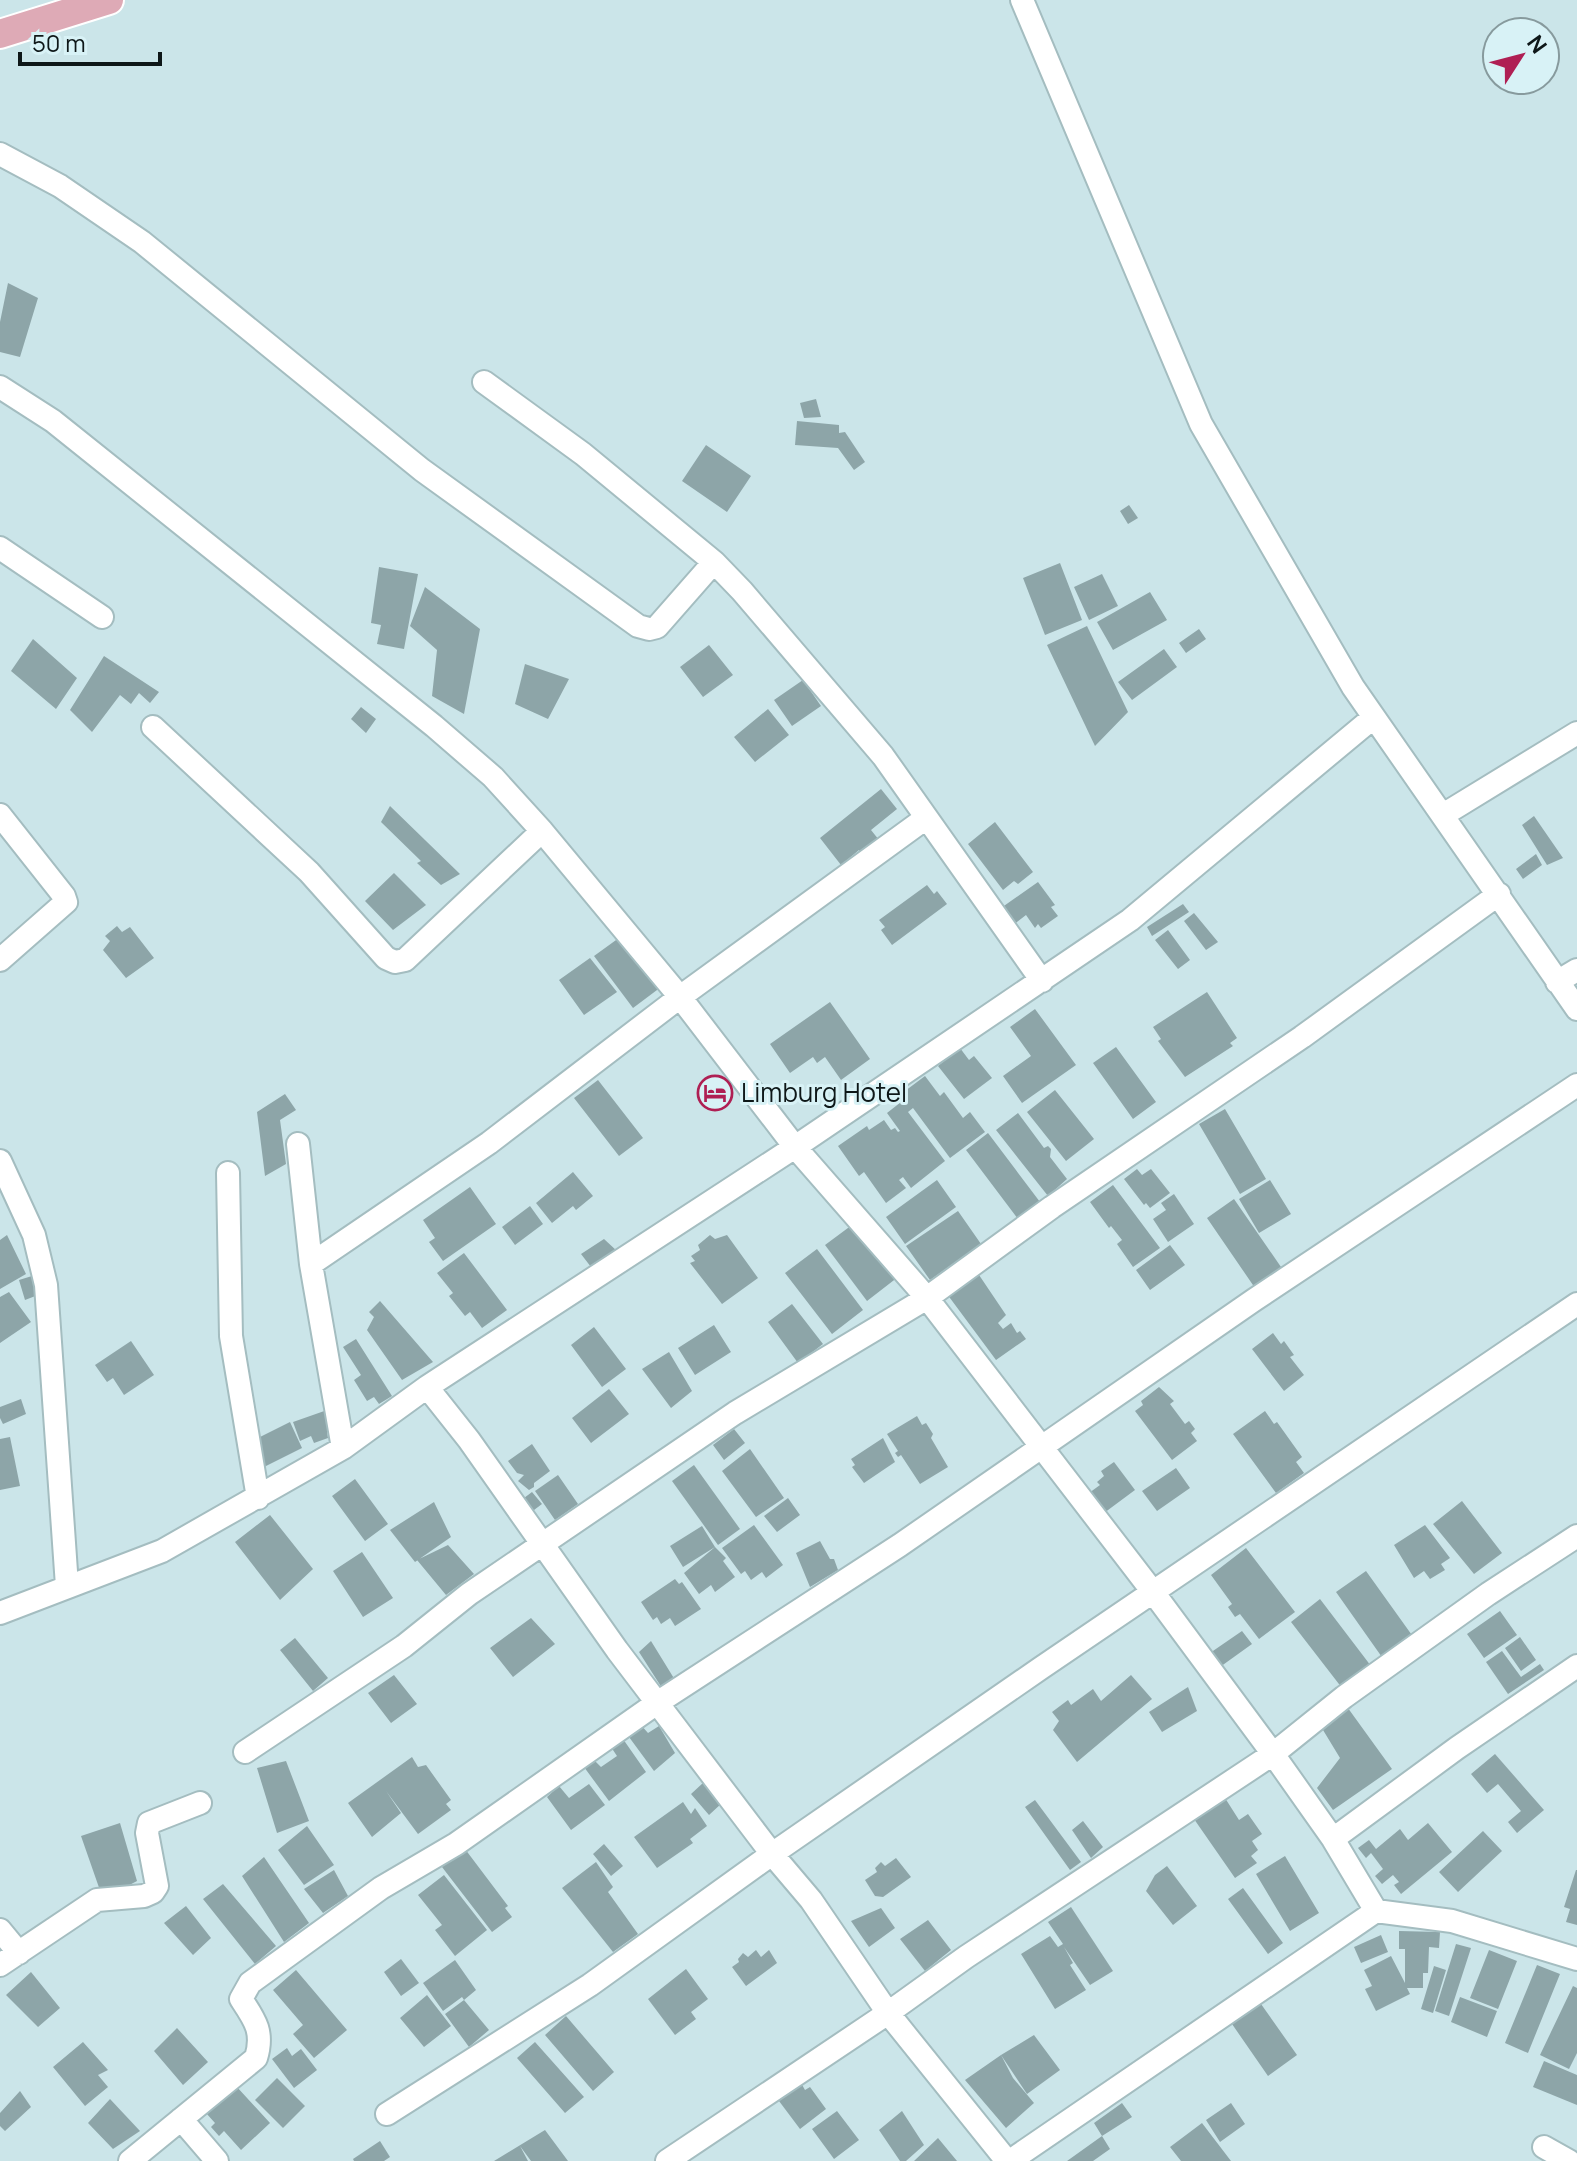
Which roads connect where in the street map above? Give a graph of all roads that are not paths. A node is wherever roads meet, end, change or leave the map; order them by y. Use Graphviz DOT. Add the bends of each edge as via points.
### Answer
graph roads {
  1 [pos="109,0"];
  2 [pos="1022,0"];
  3 [pos="0,34"];
  4 [pos="0,154"];
  5 [pos="484,382"];
  6 [pos="0,387"];
  7 [pos="0,548"];
  8 [pos="714,562"];
  9 [pos="102,617"];
  10 [pos="1374,717"];
  11 [pos="153,727"];
  12 [pos="1577,733"];
  13 [pos="0,815"];
  14 [pos="1443,815"];
  15 [pos="926,818"];
  16 [pos="542,831"];
  17 [pos="1499,894"];
  18 [pos="0,960"];
  19 [pos="1577,970"];
  20 [pos="1042,981"];
  21 [pos="1557,982"];
  22 [pos="680,997"];
  23 [pos="1577,1009"];
  24 [pos="1577,1085"];
  25 [pos="298,1144"];
  26 [pos="795,1147"];
  27 [pos="0,1161"];
  28 [pos="228,1173"];
  29 [pos="311,1264"];
  30 [pos="927,1298"];
  31 [pos="1577,1304"];
  32 [pos="427,1387"];
  33 [pos="1042,1447"];
  34 [pos="343,1448"];
  35 [pos="258,1498"];
  36 [pos="1577,1536"];
  37 [pos="544,1546"];
  38 [pos="67,1586"];
  39 [pos="1153,1592"];
  40 [pos="0,1613"];
  41 [pos="1577,1666"];
  42 [pos="657,1703"];
  43 [pos="245,1752"];
  44 [pos="1273,1754"];
  45 [pos="200,1803"];
  46 [pos="1333,1839"];
  47 [pos="772,1854"];
  48 [pos="1376,1911"];
  49 [pos="0,1930"];
  50 [pos="9,1959"];
  51 [pos="1577,1959"];
  52 [pos="888,2013"];
  53 [pos="387,2114"];
  54 [pos="181,2119"];
  55 [pos="1544,2147"];
  56 [pos="130,2161"];
  57 [pos="217,2161"];
  58 [pos="667,2161"];
  59 [pos="1008,2161"];
  60 [pos="1569,2161"];
  1 -- 3 [label="main road"];
  2 -- 10 [label="street" via="1201,424"];
  4 -- 8 [label="street" via="60,186 142,242 422,470 638,626 657,627"];
  5 -- 8 [label="street" via="583,454"];
  6 -- 16 [label="street" via="53,421 434,726 493,777"];
  7 -- 9 [label="street"];
  8 -- 15 [label="street" via="883,756"];
  10 -- 14 [label="street"];
  10 -- 20 [label="street" via="1130,920"];
  11 -- 16 [label="street" via="309,872 395,962 405,960"];
  12 -- 14 [label="street"];
  13 -- 18 [label="street" via="66,902"];
  14 -- 17 [label="street"];
  15 -- 20 [label="street"];
  15 -- 22 [label="street"];
  16 -- 22 [label="street"];
  17 -- 21 [label="street"];
  17 -- 30 [label="street"];
  19 -- 21 [label="street"];
  20 -- 26 [label="street"];
  21 -- 23 [label="street"];
  22 -- 26 [label="street"];
  22 -- 29 [label="street" via="489,1143"];
  24 -- 33 [label="street"];
  25 -- 29 [label="street"];
  26 -- 30 [label="street"];
  26 -- 32 [label="street"];
  27 -- 38 [label="street" via="34,1235 46,1285"];
  28 -- 35 [label="street" via="231,1336"];
  29 -- 34 [label="street"];
  30 -- 33 [label="street"];
  30 -- 37 [label="street" via="735,1413"];
  31 -- 39 [label="street"];
  32 -- 34 [label="street"];
  32 -- 37 [label="street"];
  33 -- 39 [label="street"];
  33 -- 42 [label="street"];
  34 -- 35 [label="street"];
  35 -- 38 [label="street" via="162,1551"];
  36 -- 44 [label="street" via="1344,1697"];
  37 -- 42 [label="street"];
  37 -- 43 [label="street"];
  38 -- 40 [label="street"];
  39 -- 44 [label="street"];
  39 -- 47 [label="street"];
  41 -- 46 [label="street"];
  42 -- 47 [label="street"];
  42 -- 54 [label="street" via="456,1844 381,1888 250,1983 241,1999 258,2027 261,2043 256,2058"];
  44 -- 46 [label="street"];
  44 -- 52 [label="street"];
  45 -- 50 [label="street" via="149,1823 157,1886 153,1892 97,1900"];
  46 -- 48 [label="street"];
  47 -- 52 [label="street" via="811,1900"];
  47 -- 53 [label="street" via="590,1985"];
  48 -- 51 [label="street" via="1452,1921"];
  48 -- 59 [label="street"];
  49 -- 50 [label="street"];
  52 -- 58 [label="street"];
  52 -- 59 [label="street"];
  54 -- 56 [label="street"];
  54 -- 57 [label="street"];
  55 -- 60 [label="street"];
}
